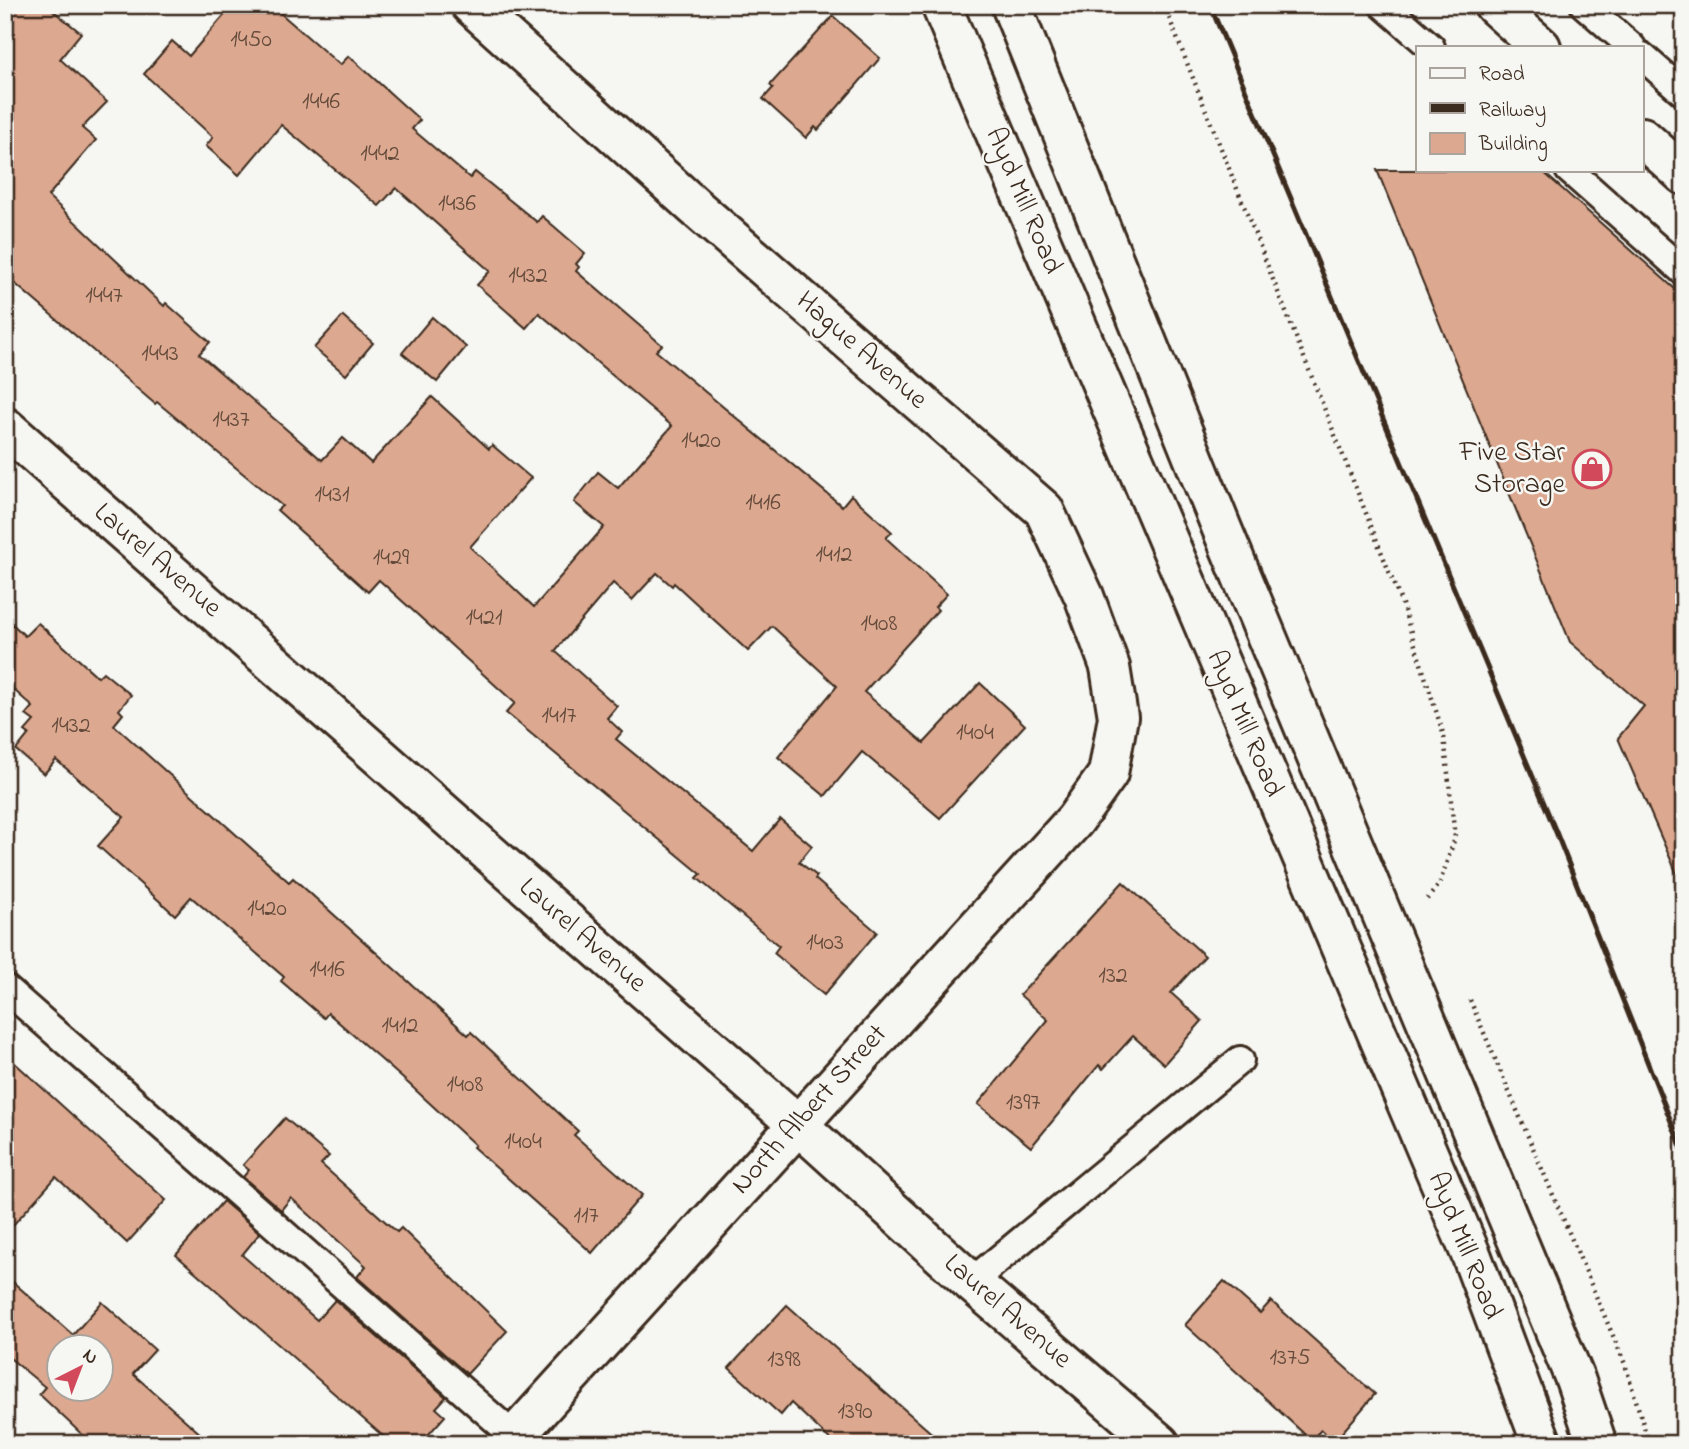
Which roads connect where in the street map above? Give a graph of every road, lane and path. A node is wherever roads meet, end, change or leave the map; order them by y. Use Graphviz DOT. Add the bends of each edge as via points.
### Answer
graph roads {
  1 [pos="471,5"];
  2 [pos="941,5"];
  3 [pos="1010,5"];
  4 [pos="1164,5"];
  5 [pos="1383,5"];
  6 [pos="1494,5"];
  7 [pos="1584,5"];
  8 [pos="1430,46"];
  9 [pos="1540,46"];
  10 [pos="1631,46"];
  11 [pos="1644,58"];
  12 [pos="1684,93"];
  13 [pos="1644,139"];
  14 [pos="1571,172"];
  15 [pos="1684,175"];
  16 [pos="1684,272"];
  17 [pos="5,427"];
  18 [pos="1108,774"];
  19 [pos="1427,899"];
  20 [pos="5,988"];
  21 [pos="1240,1060"];
  22 [pos="797,1124"];
  23 [pos="971,1282"];
  24 [pos="515,1441"];
  25 [pos="1160,1444"];
  26 [pos="1542,1444"];
  27 [pos="1597,1444"];
  1 -- 18 [label="street, Hague Avenue" via="1044,510 1084,596 1110,667 1118,717"];
  2 -- 26 [label="street, Ayd Mill Road" via="1472,1256"];
  3 -- 27 [label="street, Ayd Mill Road" via="1575,1379"];
  4 -- 19 [label="path" via="1402,604 1444,736 1455,838 1438,885"];
  5 -- 8 [label="lane"];
  6 -- 9 [label="street"];
  7 -- 10 [label="lane"];
  11 -- 12 [label="lane"];
  13 -- 15 [label="street"];
  14 -- 16 [label="lane"];
  17 -- 22 [label="street, Laurel Avenue"];
  18 -- 22 [label="street, North Albert Street" via="1075,820"];
  20 -- 24 [label="lane"];
  21 -- 23 [label="lane"];
  22 -- 23 [label="street, Laurel Avenue"];
  22 -- 24 [label="street, North Albert Street"];
  23 -- 25 [label="street, Laurel Avenue"];
}
